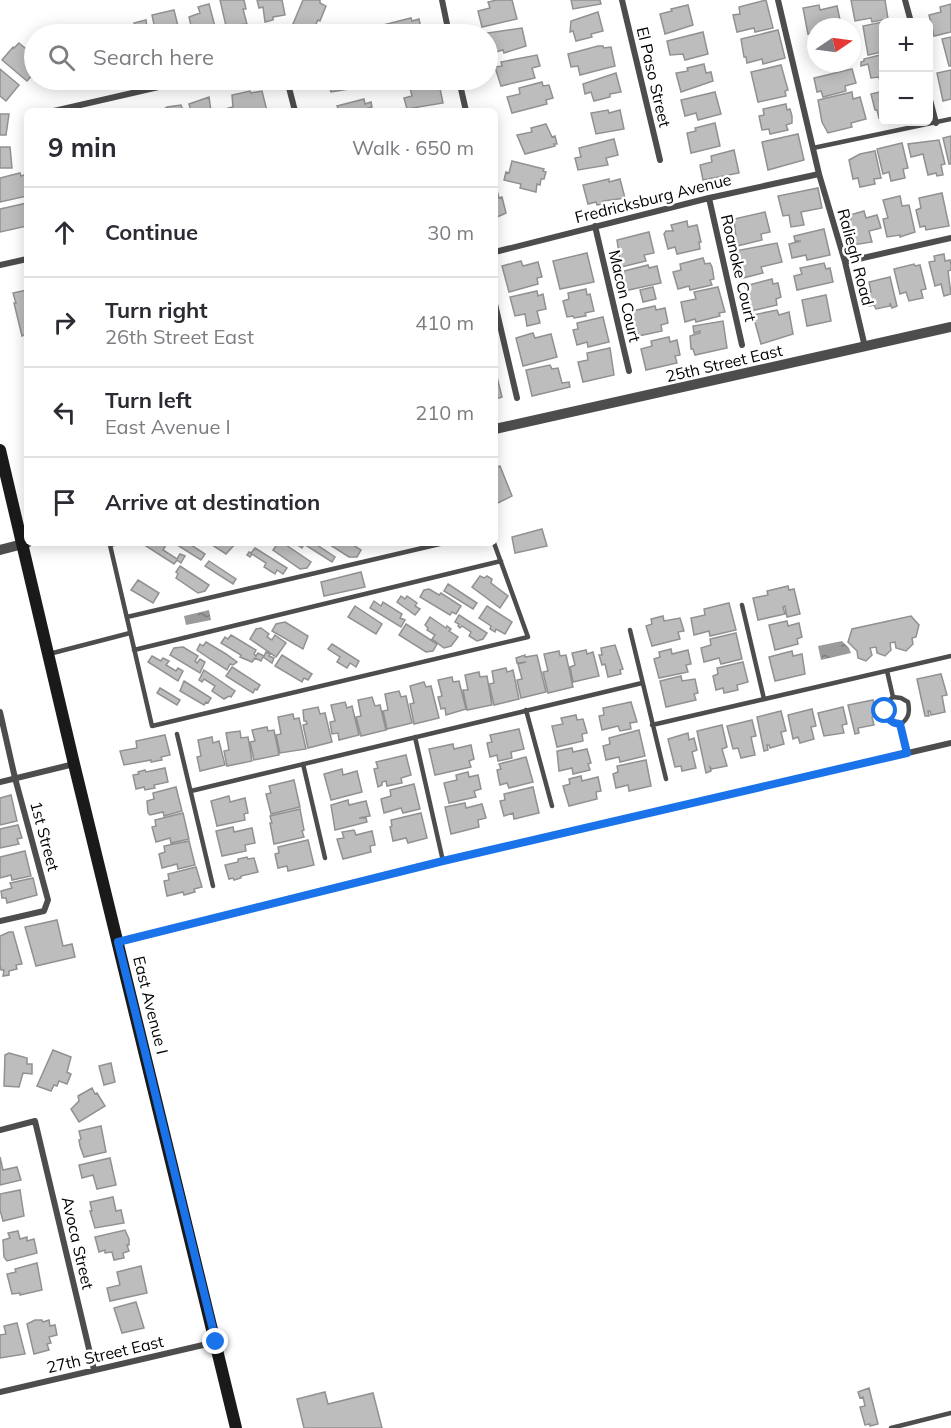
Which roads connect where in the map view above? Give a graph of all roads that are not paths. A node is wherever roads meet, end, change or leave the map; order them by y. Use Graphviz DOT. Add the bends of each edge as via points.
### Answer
graph roads {
  1 [pos="442,0"];
  2 [pos="622,0"];
  3 [pos="778,0"];
  4 [pos="905,0"];
  5 [pos="910,18"];
  6 [pos="447,24"];
  7 [pos="145,90"];
  8 [pos="290,90"];
  9 [pos="461,90"];
  10 [pos="67,108"];
  11 [pos="294,108"];
  12 [pos="465,108"];
  13 [pos="933,111"];
  14 [pos="951,119"];
  15 [pos="936,123"];
  16 [pos="813,148"];
  17 [pos="660,160"];
  18 [pos="819,174"];
  19 [pos="709,198"];
  20 [pos="595,226"];
  21 [pos="951,238"];
  22 [pos="498,251"];
  23 [pos="24,260"];
  24 [pos="845,262"];
  25 [pos="0,266"];
  26 [pos="498,317"];
  27 [pos="951,327"];
  28 [pos="742,345"];
  29 [pos="865,347"];
  30 [pos="629,371"];
  31 [pos="517,398"];
  32 [pos="500,428"];
  33 [pos="0,450"];
  34 [pos="24,539"];
  35 [pos="24,543"];
  36 [pos="26,546"];
  37 [pos="110,546"];
  38 [pos="431,546"];
  39 [pos="495,546"];
  40 [pos="0,550"];
  41 [pos="501,561"];
  42 [pos="742,605"];
  43 [pos="127,617"];
  44 [pos="630,630"];
  45 [pos="130,633"];
  46 [pos="134,650"];
  47 [pos="49,654"];
  48 [pos="951,656"];
  49 [pos="886,671"];
  50 [pos="642,683"];
  51 [pos="892,697"];
  52 [pos="764,699"];
  53 [pos="526,710"];
  54 [pos="0,712"];
  55 [pos="900,724"];
  56 [pos="652,725"];
  57 [pos="177,734"];
  58 [pos="415,737"];
  59 [pos="951,743"];
  60 [pos="907,753"];
  61 [pos="74,764"];
  62 [pos="303,764"];
  63 [pos="15,778"];
  64 [pos="666,779"];
  65 [pos="0,782"];
  66 [pos="191,791"];
  67 [pos="552,806"];
  68 [pos="325,858"];
  69 [pos="443,861"];
  70 [pos="213,886"];
  71 [pos="0,921"];
  72 [pos="118,942"];
  73 [pos="0,1130"];
  74 [pos="216,1342"];
  75 [pos="94,1370"];
  76 [pos="0,1392"];
  77 [pos="951,1413"];
  78 [pos="237,1428"];
  79 [pos="891,1428"];
  1 -- 6 [label="street"];
  2 -- 17 [label="street, El Paso Street"];
  3 -- 16 [label="street, Raliegh Road"];
  4 -- 5 [label="street"];
  7 -- 10 [label="street"];
  8 -- 11 [label="street"];
  9 -- 12 [label="street"];
  13 -- 15 [label="street"];
  14 -- 15 [label="lane"];
  15 -- 16 [label="lane"];
  16 -- 18 [label="street, Raliegh Road"];
  18 -- 19 [label="street, Fredricksburg Avenue"];
  18 -- 24 [label="street, Raliegh Road"];
  19 -- 20 [label="street, Fredricksburg Avenue"];
  19 -- 28 [label="street, Roanoke Court"];
  20 -- 22 [label="street, Fredricksburg Avenue"];
  20 -- 30 [label="street, Macon Court"];
  21 -- 24 [label="street"];
  23 -- 25 [label="street"];
  24 -- 29 [label="street, Raliegh Road"];
  26 -- 31 [label="street"];
  27 -- 29 [label="street, 25th Street East"];
  29 -- 32 [label="street, 25th Street East"];
  33 -- 34 [label="main road, East Avenue I"];
  35 -- 40 [label="street"];
  36 -- 47 [label="main road, East Avenue I"];
  37 -- 43 [label="lane"];
  38 -- 43 [label="lane"];
  39 -- 41 [label="lane"];
  41 -- 46 [label="lane"];
  41 -- 46 [label="lane" via="528,637 152,726"];
  42 -- 52 [label="lane"];
  43 -- 45 [label="lane"];
  44 -- 50 [label="lane"];
  45 -- 46 [label="lane"];
  45 -- 47 [label="lane"];
  47 -- 61 [label="main road, East Avenue I"];
  48 -- 49 [label="lane"];
  49 -- 51 [label="lane"];
  49 -- 52 [label="lane"];
  50 -- 53 [label="lane"];
  50 -- 56 [label="lane"];
  51 -- 55 [label="lane" via="886,703 886,717 893,724"];
  51 -- 55 [label="lane" via="908,702 910,711"];
  52 -- 56 [label="lane"];
  53 -- 58 [label="lane"];
  53 -- 67 [label="lane"];
  54 -- 63 [label="street, 1st Street"];
  55 -- 60 [label="lane"];
  56 -- 64 [label="lane"];
  57 -- 66 [label="lane"];
  58 -- 62 [label="lane"];
  58 -- 69 [label="lane"];
  59 -- 60 [label="street"];
  60 -- 69 [label="street"];
  61 -- 63 [label="street"];
  61 -- 72 [label="main road, East Avenue I"];
  62 -- 66 [label="lane"];
  62 -- 68 [label="lane"];
  63 -- 65 [label="street"];
  63 -- 71 [label="street, 1st Street" via="48,900 44,911"];
  66 -- 70 [label="lane"];
  69 -- 72 [label="street"];
  72 -- 74 [label="main road, East Avenue I"];
  73 -- 75 [label="street, Avoca Street" via="35,1121"];
  74 -- 75 [label="street, 27th Street East"];
  74 -- 78 [label="main road, East Avenue I"];
  75 -- 76 [label="street, 27th Street East"];
  77 -- 79 [label="lane"];
}
